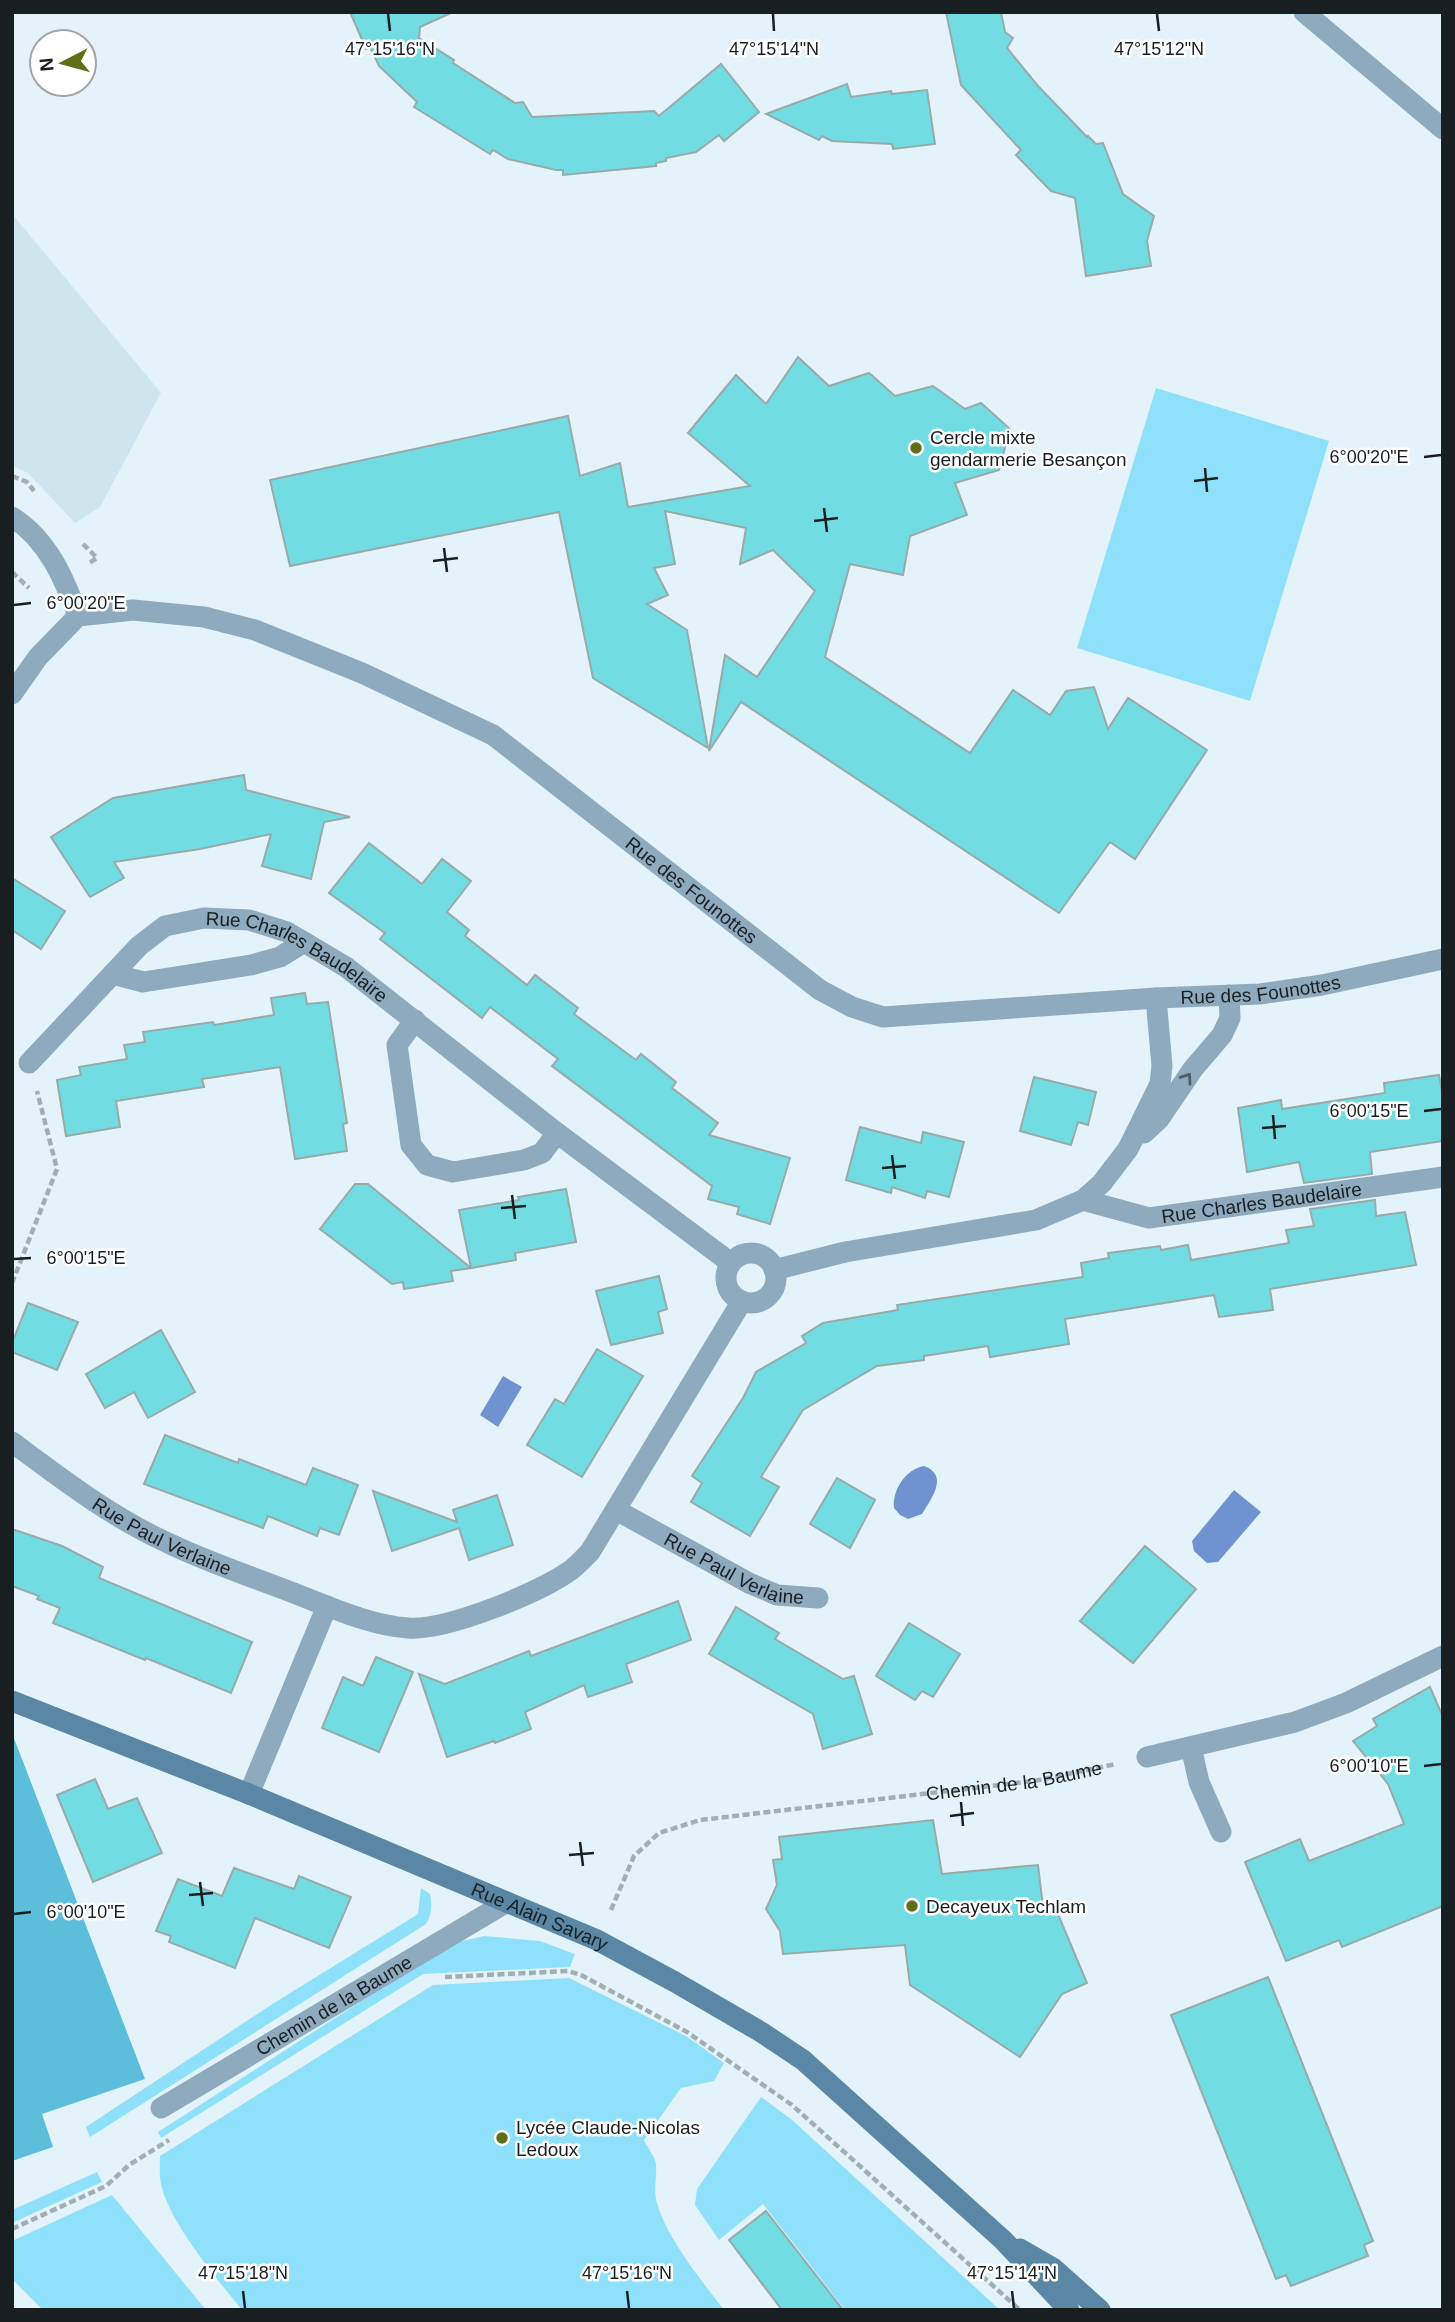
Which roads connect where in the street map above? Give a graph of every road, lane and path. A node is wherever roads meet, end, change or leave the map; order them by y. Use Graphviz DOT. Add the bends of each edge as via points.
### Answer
graph roads {
  1 [pos="1304,12"];
  2 [pos="1443,129"];
  3 [pos="12,517"];
  4 [pos="78,616"];
  5 [pos="12,694"];
  6 [pos="304,942"];
  7 [pos="1443,959"];
  8 [pos="113,974"];
  9 [pos="1229,995"];
  10 [pos="1156,998"];
  11 [pos="415,1020"];
  12 [pos="30,1063"];
  13 [pos="556,1133"];
  14 [pos="1128,1149"];
  15 [pos="1443,1177"];
  16 [pos="1083,1200"];
  17 [pos="732,1263"];
  18 [pos="774,1270"];
  19 [pos="12,1283"];
  20 [pos="742,1301"];
  21 [pos="12,1442"];
  22 [pos="616,1510"];
  23 [pos="818,1598"];
  24 [pos="327,1606"];
  25 [pos="1443,1656"];
  26 [pos="12,1702"];
  27 [pos="1191,1747"];
  28 [pos="1147,1757"];
  29 [pos="249,1794"];
  30 [pos="1221,1832"];
  31 [pos="507,1902"];
  32 [pos="611,1910"];
  33 [pos="437,1977"];
  34 [pos="161,2108"];
  35 [pos="177,2135"];
  36 [pos="12,2229"];
  37 [pos="1003,2239"];
  38 [pos="1020,2310"];
  39 [pos="1069,2310"];
  40 [pos="1100,2310"];
  1 -- 2 [label="street"];
  3 -- 4 [label="street" via="42,543 64,578"];
  4 -- 5 [label="street" via="38,657"];
  4 -- 10 [label="street, Rue des Founottes" via="133,610 204,617 255,630 362,673 492,734 820,990 852,1007 883,1017"];
  6 -- 8 [label="street" via="280,957 251,965 144,982"];
  6 -- 8 [label="street, Rue Charles Baudelaire" via="249,920 204,918 164,926"];
  6 -- 11 [label="street, Rue Charles Baudelaire" via="346,967"];
  7 -- 9 [label="street, Rue des Founottes" via="1322,985"];
  8 -- 12 [label="street, Rue Charles Baudelaire"];
  9 -- 10 [label="street, Rue des Founottes"];
  14 -- 9 [label="street, one-way" via="1159,1119 1222,1035 1230,1018"];
  10 -- 14 [label="street" via="1160,1084"];
  11 -- 13 [label="street, Rue Charles Baudelaire"];
  11 -- 13 [label="street" via="397,1045 411,1144 427,1165 453,1172 524,1160 542,1153"];
  12 -- 19 [label="path" via="57,1169"];
  13 -- 17 [label="street, Rue Charles Baudelaire"];
  14 -- 16 [label="street"];
  15 -- 16 [label="street, Rue Charles Baudelaire" via="1149,1218"];
  16 -- 18 [label="street" via="1036,1220 845,1252"];
  17 -- 18 [label="street" via="753,1253 768,1260"];
  17 -- 20 [label="street" via="728,1286"];
  18 -- 20 [label="street" via="776,1282 768,1296 754,1303"];
  20 -- 22 [label="street, Rue Paul Verlaine"];
  21 -- 24 [label="street, Rue Paul Verlaine" via="85,1496 169,1544"];
  22 -- 23 [label="street, Rue Paul Verlaine" via="749,1583 777,1595"];
  22 -- 24 [label="street, Rue Paul Verlaine" via="590,1552 573,1569 482,1613 410,1629"];
  24 -- 29 [label="street"];
  25 -- 27 [label="street" via="1295,1722"];
  26 -- 29 [label="street, Rue Alain Savary"];
  27 -- 28 [label="street"];
  27 -- 30 [label="street" via="1199,1782"];
  28 -- 32 [label="path, Chemin de la Baume" via="1034,1781 700,1820 659,1833 634,1856"];
  29 -- 31 [label="street, Rue Alain Savary"];
  31 -- 34 [label="street, Chemin de la Baume"];
  31 -- 37 [label="street, Rue Alain Savary" via="597,1940 803,2060"];
  33 -- 38 [label="path" via="568,1971 687,2032 792,2105"];
  35 -- 36 [label="path" via="129,2165 106,2186"];
  37 -- 39 [label="street, Rue Alain Savary"];
  37 -- 40 [label="street, Rue Alain Savary" via="1053,2268"];
}
